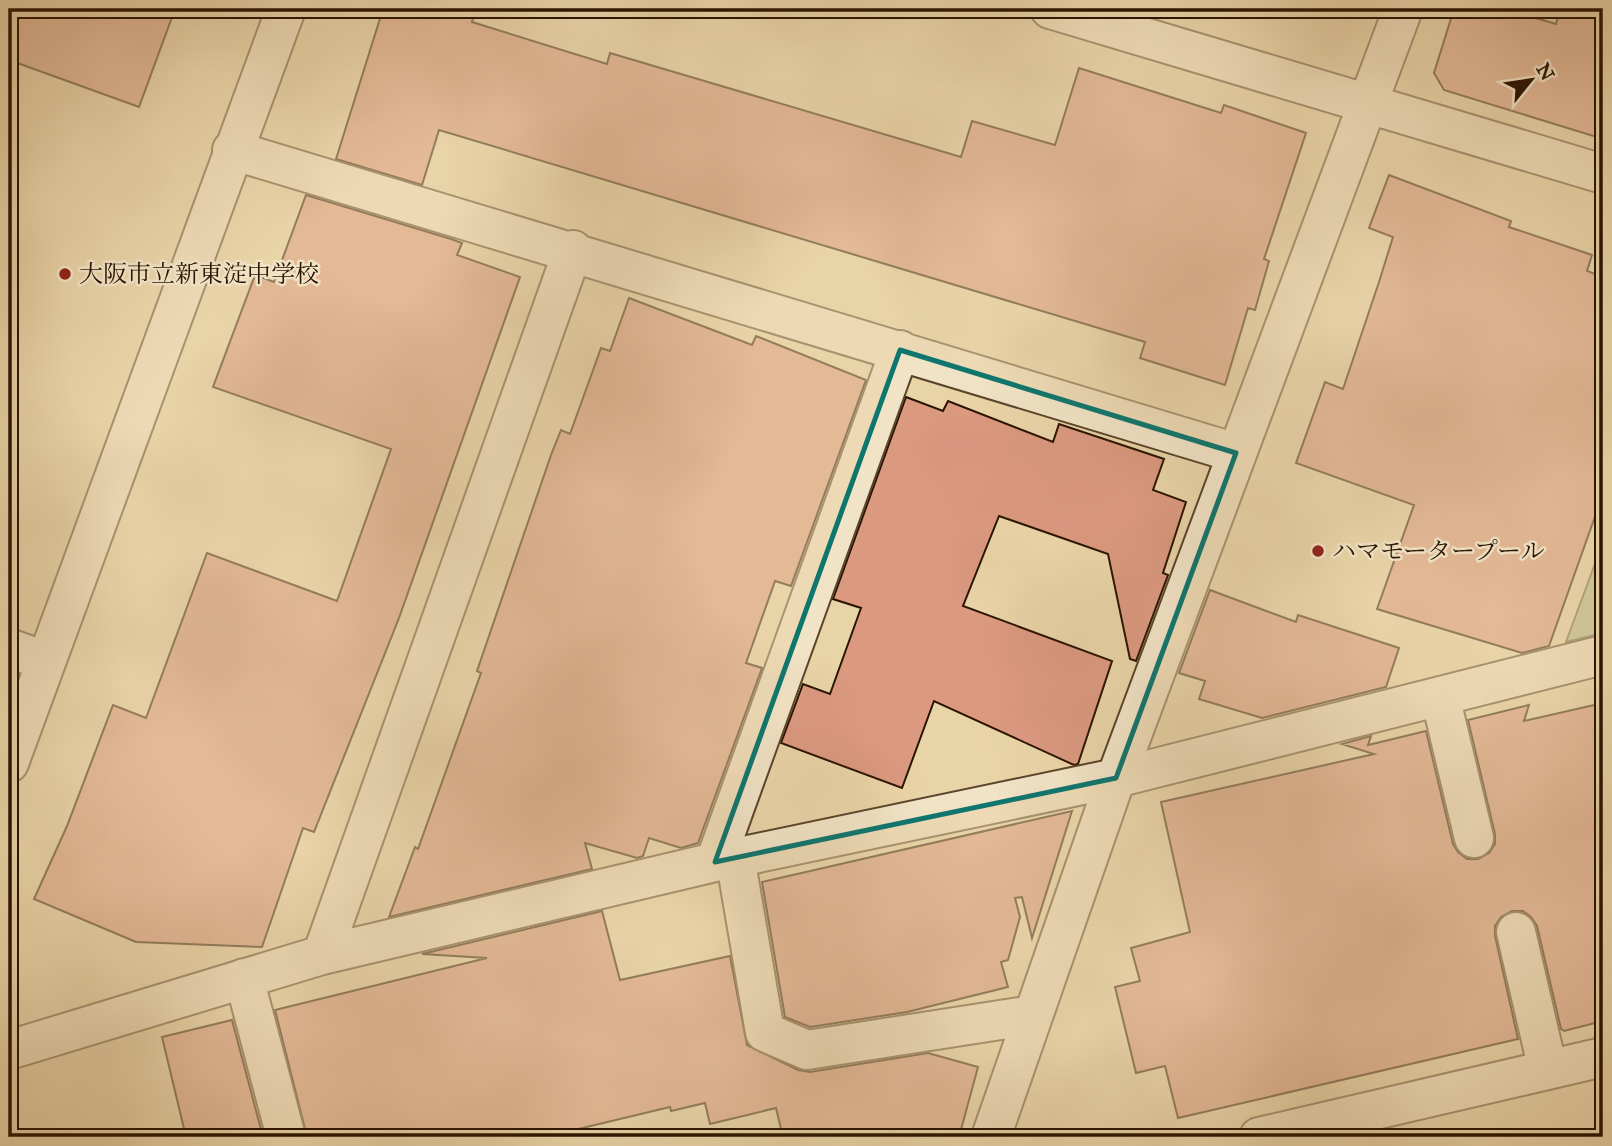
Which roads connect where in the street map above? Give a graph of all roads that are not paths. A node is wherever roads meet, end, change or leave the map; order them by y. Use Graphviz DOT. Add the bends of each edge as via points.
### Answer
graph roads {
  1 [pos="286,9"];
  2 [pos="1050,9"];
  3 [pos="1403,9"];
  4 [pos="1369,103"];
  5 [pos="232,150"];
  6 [pos="1603,174"];
  7 [pos="573,250"];
  8 [pos="900,350"];
  9 [pos="1236,453"];
  10 [pos="9,648"];
  11 [pos="1603,655"];
  12 [pos="45,661"];
  13 [pos="1440,696"];
  14 [pos="9,763"];
  15 [pos="1116,778"];
  16 [pos="1474,838"];
  17 [pos="725,859"];
  18 [pos="1517,932"];
  19 [pos="322,955"];
  20 [pos="244,978"];
  21 [pos="1033,1016"];
  22 [pos="9,1050"];
  23 [pos="1603,1057"];
  24 [pos="1548,1070"];
  25 [pos="1360,1126"];
  26 [pos="286,1137"];
  27 [pos="991,1137"];
  28 [pos="1259,1137"];
  1 -- 5 [label="street"];
  2 -- 4 [label="street"];
  3 -- 4 [label="street"];
  4 -- 6 [label="street"];
  4 -- 9 [label="street"];
  5 -- 7 [label="street"];
  5 -- 12 [label="street"];
  7 -- 8 [label="street"];
  7 -- 19 [label="street"];
  8 -- 9 [label="street"];
  8 -- 17 [label="street"];
  9 -- 15 [label="street"];
  10 -- 12 [label="street"];
  11 -- 13 [label="street"];
  12 -- 14 [label="street"];
  13 -- 15 [label="street"];
  13 -- 16 [label="street"];
  15 -- 17 [label="street"];
  15 -- 21 [label="street"];
  17 -- 19 [label="street"];
  17 -- 21 [label="street" via="765,1032 807,1050"];
  18 -- 24 [label="street"];
  19 -- 20 [label="street"];
  20 -- 22 [label="street"];
  20 -- 26 [label="street"];
  21 -- 27 [label="street"];
  23 -- 24 [label="street"];
  24 -- 25 [label="street"];
  25 -- 28 [label="street"];
}
